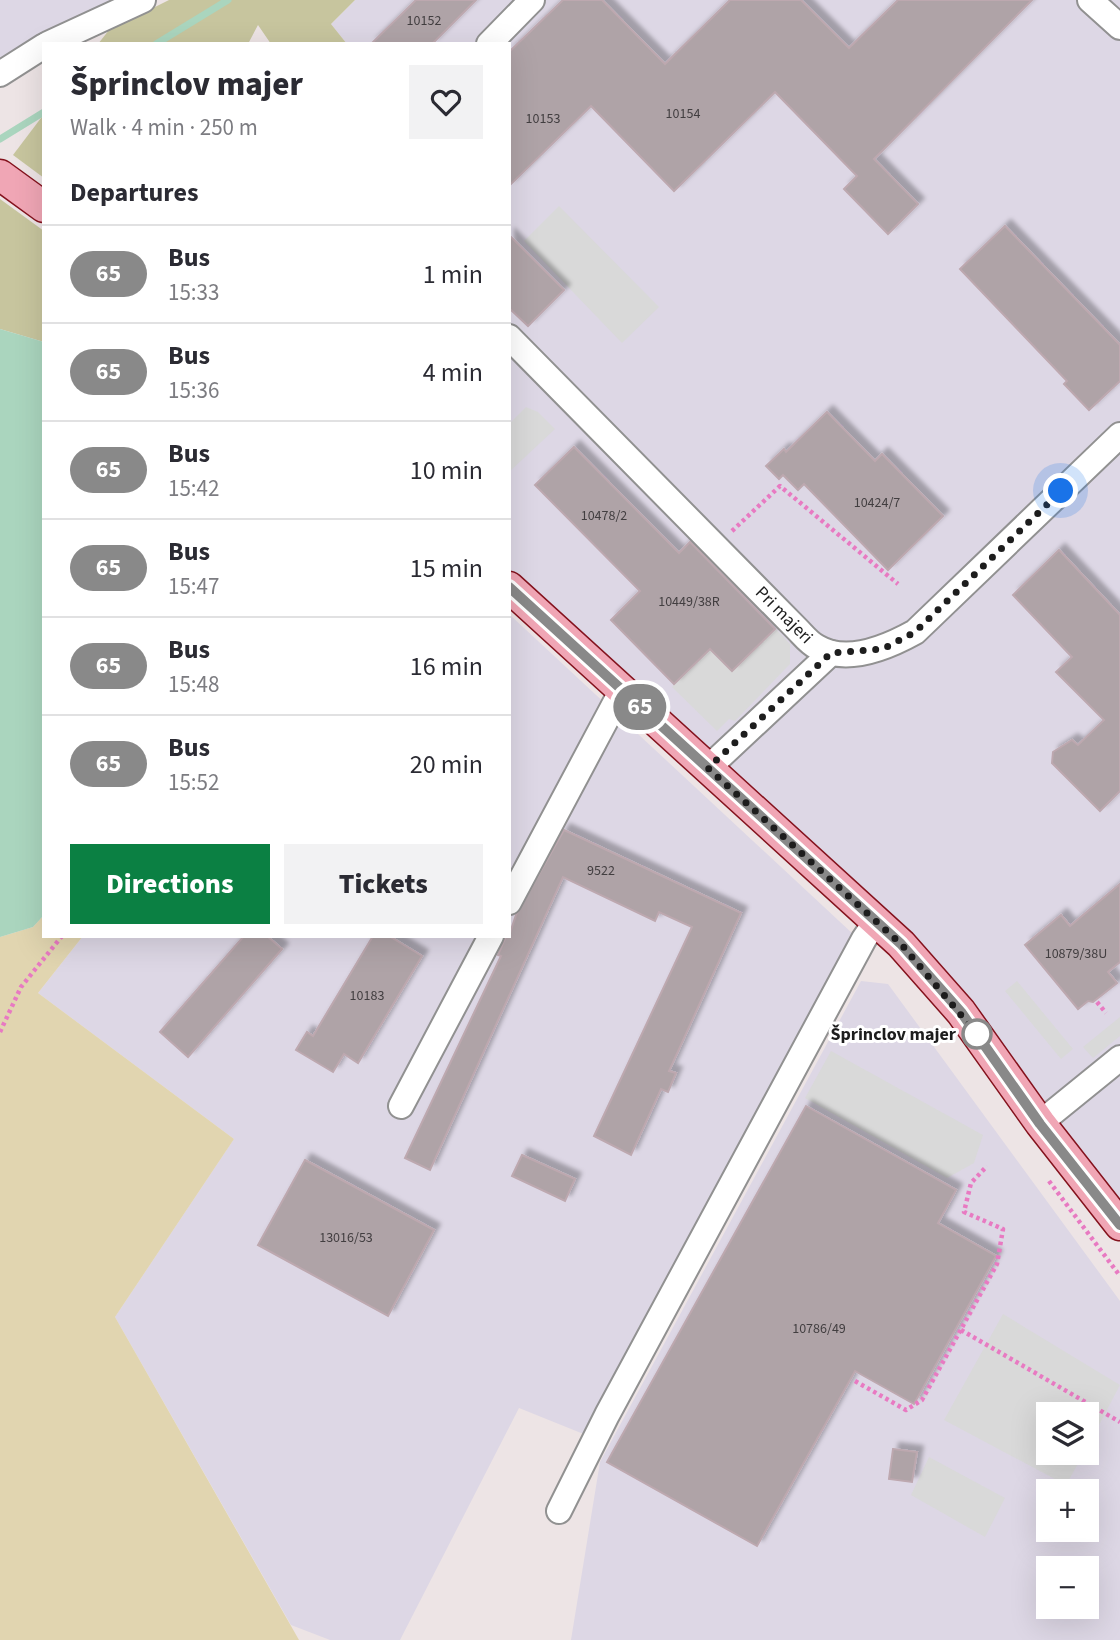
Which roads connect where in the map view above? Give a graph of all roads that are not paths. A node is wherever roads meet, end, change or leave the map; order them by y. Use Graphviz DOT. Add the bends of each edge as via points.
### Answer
graph roads {
  1 [pos="143,0"];
  2 [pos="532,0"];
  3 [pos="1090,0"];
  4 [pos="1120,27"];
  5 [pos="52,42"];
  6 [pos="491,42"];
  7 [pos="42,47"];
  8 [pos="0,74"];
  9 [pos="0,175"];
  10 [pos="42,206"];
  11 [pos="511,339"];
  12 [pos="1120,435"];
  13 [pos="511,589"];
  14 [pos="831,653"];
  15 [pos="622,690"];
  16 [pos="708,768"];
  17 [pos="511,898"];
  18 [pos="877,920"];
  19 [pos="490,938"];
  20 [pos="1120,1058"];
  21 [pos="401,1106"];
  22 [pos="1040,1124"];
  23 [pos="1120,1225"];
  24 [pos="559,1511"];
  1 -- 5 [label="street"];
  2 -- 6 [label="street"];
  3 -- 4 [label="street"];
  7 -- 8 [label="street"];
  9 -- 10 [label="main road"];
  11 -- 14 [label="street, Pri majeri" via="816,647"];
  12 -- 14 [label="street, Pri majeri" via="915,632 883,649"];
  13 -- 15 [label="main road"];
  14 -- 16 [label="street"];
  15 -- 16 [label="main road"];
  15 -- 17 [label="street"];
  16 -- 18 [label="main road"];
  18 -- 22 [label="main road" via="961,1012"];
  18 -- 24 [label="street"];
  19 -- 21 [label="street"];
  20 -- 22 [label="street"];
  22 -- 23 [label="main road"];
}
